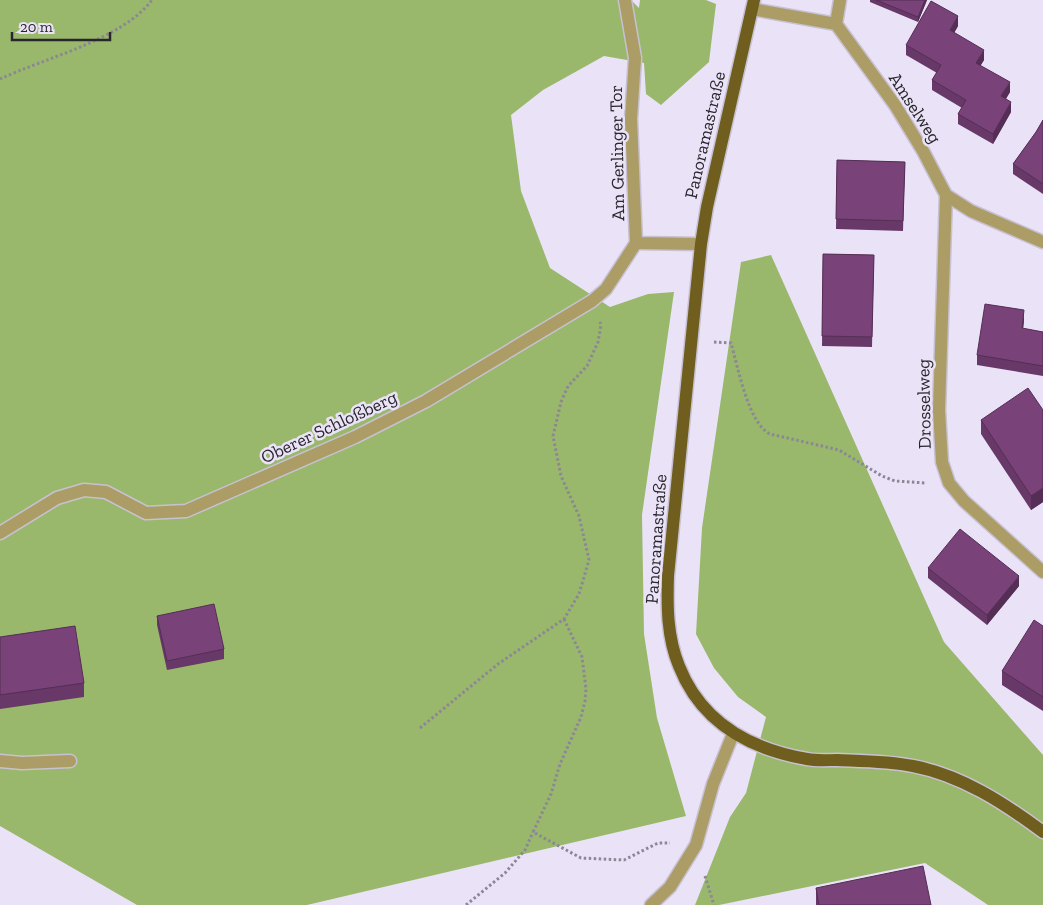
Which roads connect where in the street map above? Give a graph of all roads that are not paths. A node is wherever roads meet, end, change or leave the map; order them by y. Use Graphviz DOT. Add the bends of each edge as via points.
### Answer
graph roads {
  1 [pos="625,0"];
  2 [pos="840,0"];
  3 [pos="753,5"];
  4 [pos="836,24"];
  5 [pos="946,195"];
  6 [pos="636,242"];
  7 [pos="1043,242"];
  8 [pos="701,244"];
  9 [pos="0,533"];
  10 [pos="1043,572"];
  11 [pos="733,734"];
  12 [pos="0,761"];
  13 [pos="70,761"];
  14 [pos="1043,832"];
  15 [pos="651,905"];
  1 -- 6 [label="street, Am Gerlinger Tor" via="635,58 631,119"];
  2 -- 4 [label="street"];
  3 -- 4 [label="street"];
  3 -- 8 [label="main road, Panoramastraße"];
  4 -- 5 [label="street, Amselweg" via="895,105"];
  5 -- 7 [label="street, Amselweg" via="971,211"];
  5 -- 10 [label="street, Drosselweg" via="939,410 942,462 949,482 964,502"];
  6 -- 8 [label="street, Am Gerlinger Tor"];
  6 -- 9 [label="street, Oberer Schloßberg" via="606,290 592,301 426,401 354,437 186,511 146,513 106,492 84,490 57,498"];
  8 -- 11 [label="main road, Panoramastraße" via="670,546 667,609 678,665 690,688 708,712"];
  11 -- 14 [label="main road, Panoramastraße" via="767,750 808,760 912,766 948,776 1013,810"];
  11 -- 15 [label="street" via="713,784 696,844 670,887"];
  12 -- 13 [label="street" via="22,764"];
}
